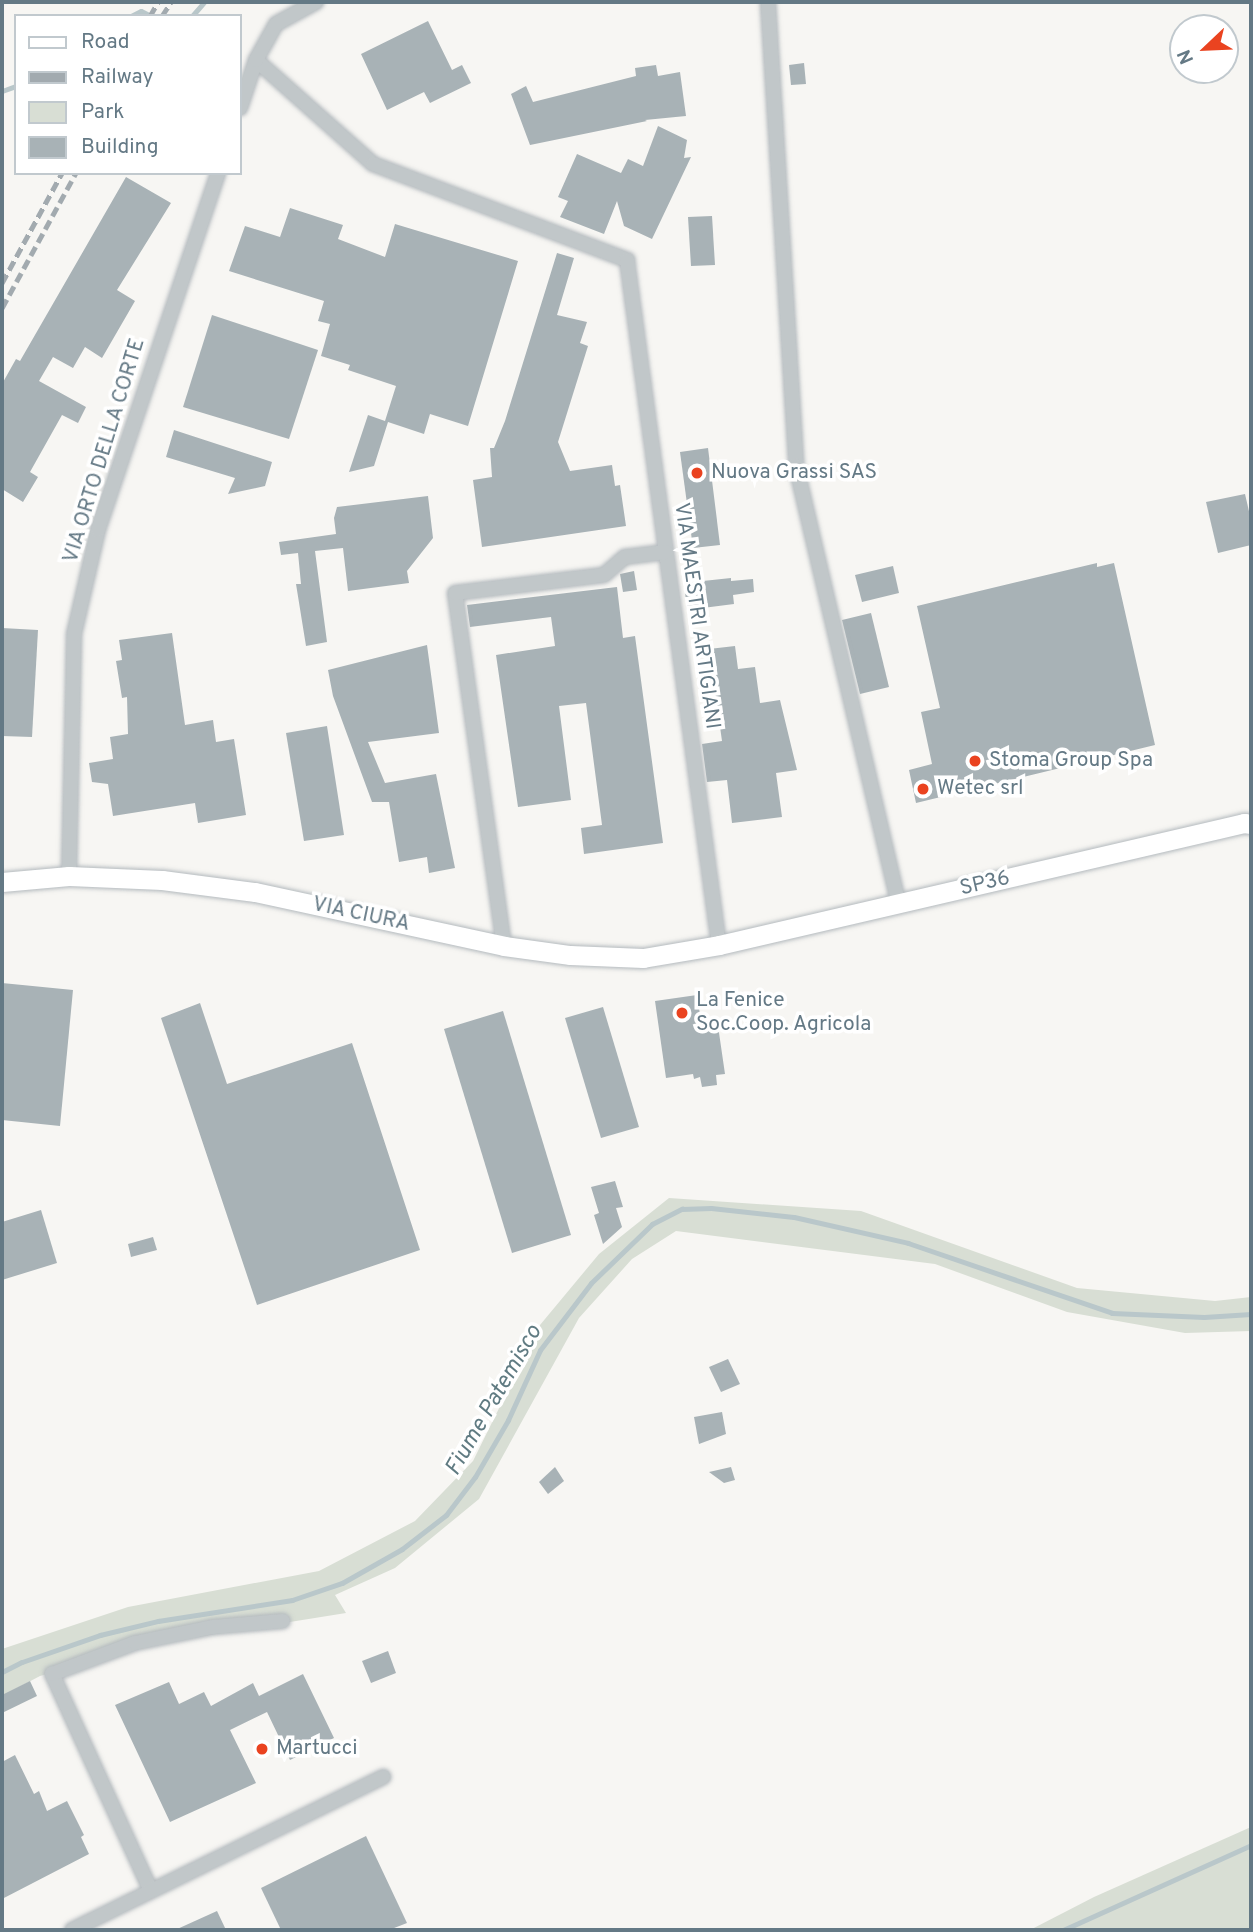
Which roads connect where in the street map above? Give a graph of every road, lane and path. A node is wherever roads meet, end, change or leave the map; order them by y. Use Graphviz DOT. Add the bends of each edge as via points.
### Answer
graph roads {
  1 [pos="316,2"];
  2 [pos="768,2"];
  3 [pos="256,60"];
  4 [pos="242,102"];
  5 [pos="217,175"];
  6 [pos="666,552"];
  7 [pos="1251,824"];
  8 [pos="69,876"];
  9 [pos="2,882"];
  10 [pos="899,905"];
  11 [pos="719,945"];
  12 [pos="504,946"];
  13 [pos="283,1621"];
  14 [pos="383,1777"];
  15 [pos="151,1891"];
  16 [pos="72,1930"];
  1 -- 3 [label="street" via="276,24"];
  2 -- 10 [label="street" via="796,466"];
  3 -- 4 [label="street"];
  3 -- 6 [label="street, VIA MAESTRI ARTIGIANI" via="373,164 628,260"];
  5 -- 8 [label="street, VIA ORTO DELLA CORTE" via="98,530 74,634"];
  6 -- 11 [label="street, VIA MAESTRI ARTIGIANI"];
  6 -- 12 [label="street" via="625,557 604,575 455,593"];
  7 -- 10 [label="main road, SP36 / SP36"];
  8 -- 9 [label="main road, VIA CIURA"];
  8 -- 12 [label="main road, VIA CIURA" via="162,880 255,892"];
  10 -- 11 [label="main road, SP36 / SP36"];
  11 -- 12 [label="main road, VIA CIURA" via="643,958 570,956"];
  13 -- 15 [label="street" via="213,1627 135,1643 51,1674"];
  14 -- 15 [label="street"];
  15 -- 16 [label="street"];
}
